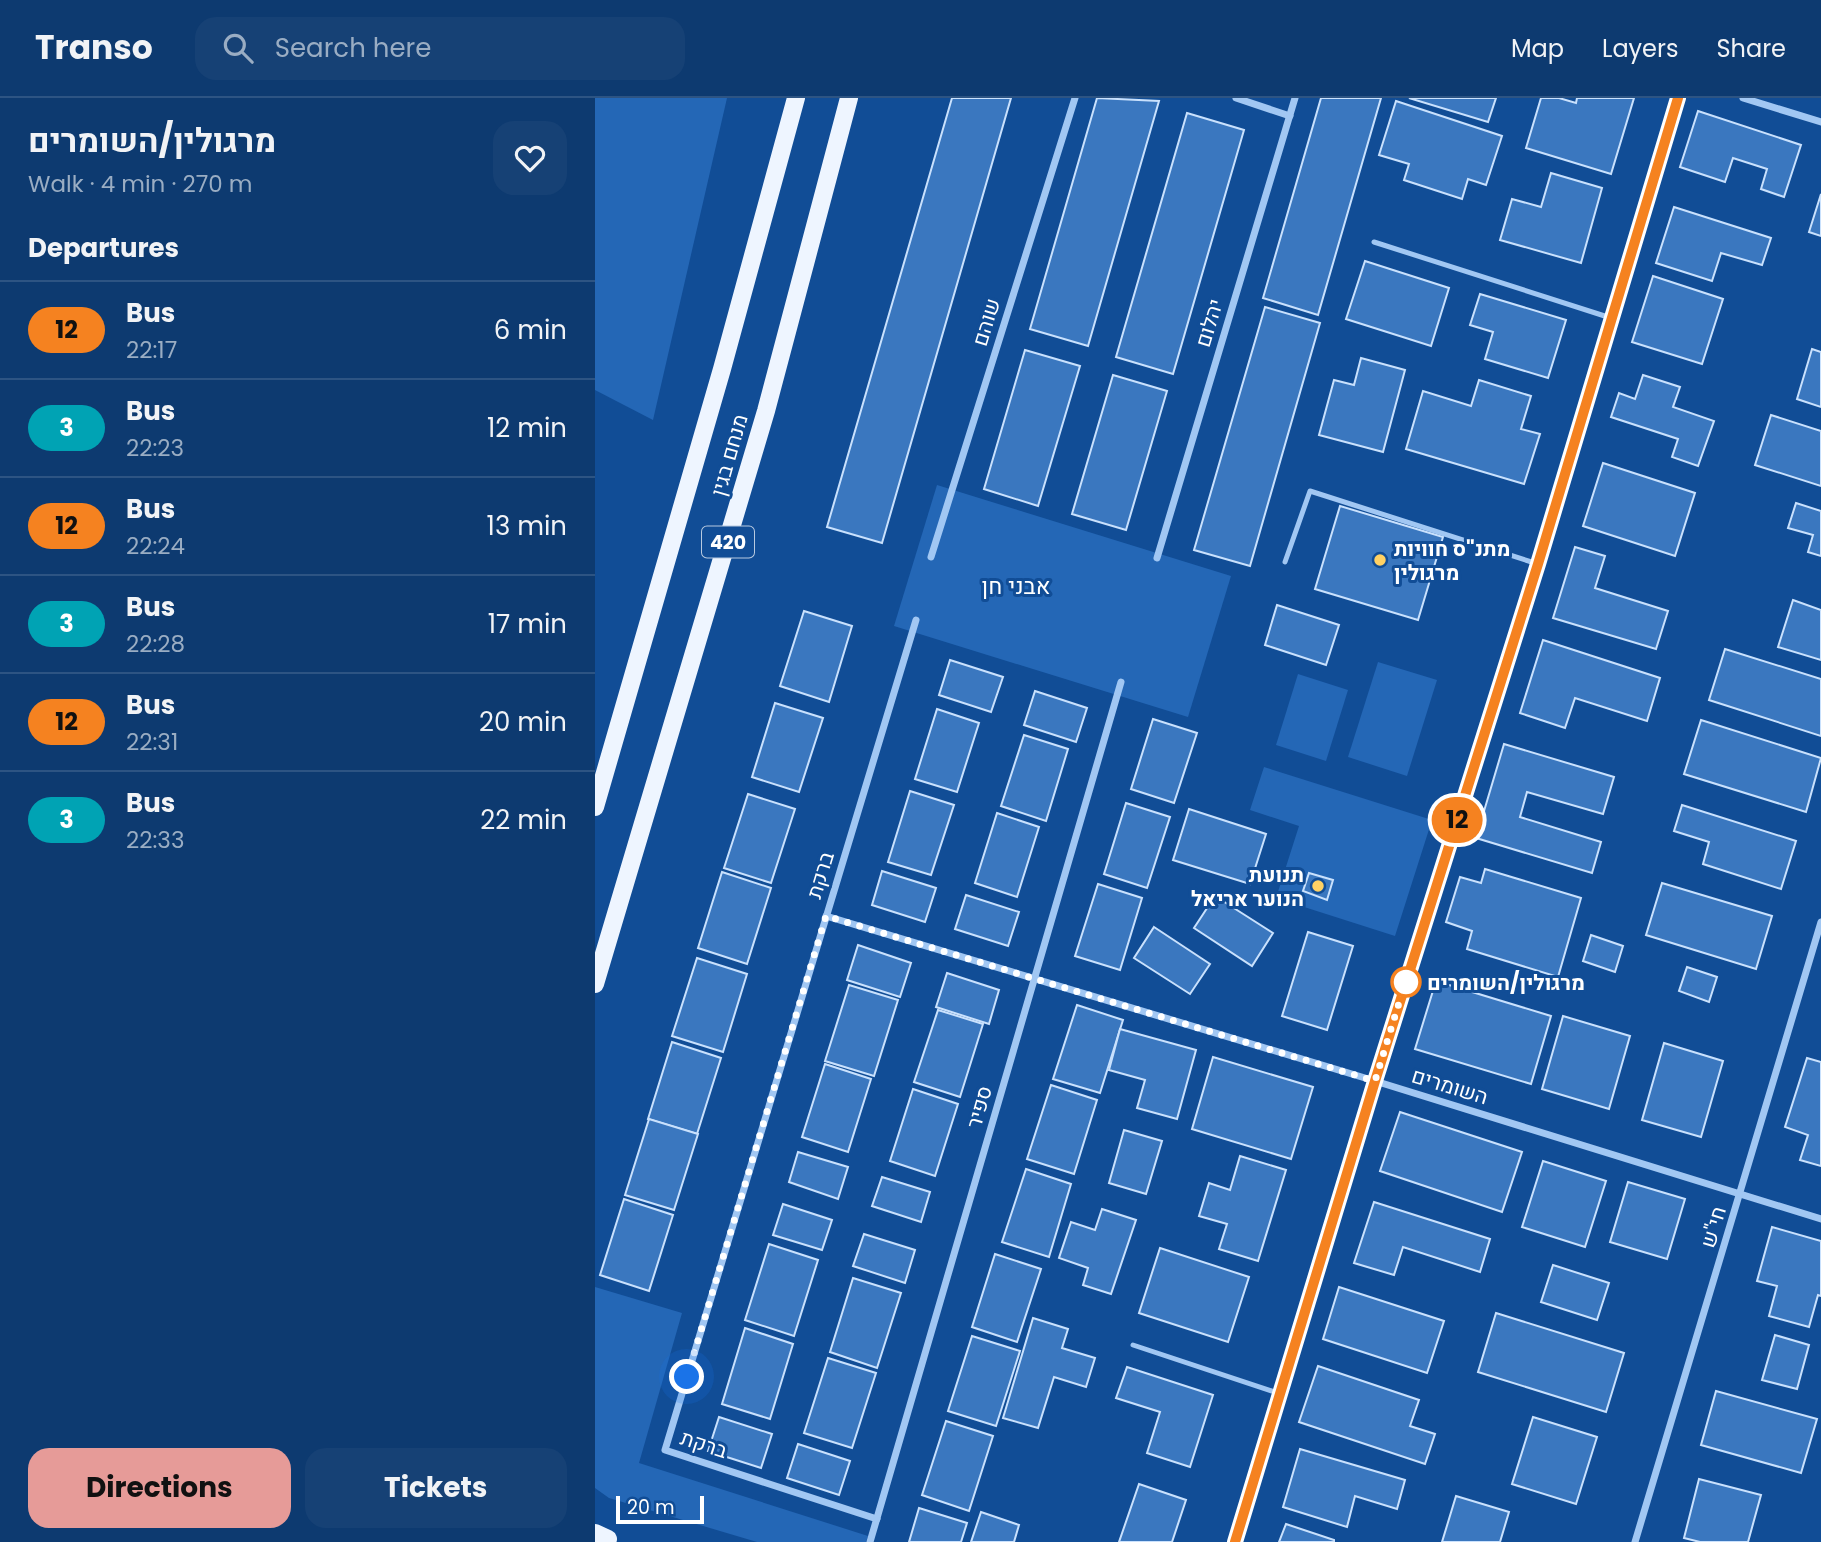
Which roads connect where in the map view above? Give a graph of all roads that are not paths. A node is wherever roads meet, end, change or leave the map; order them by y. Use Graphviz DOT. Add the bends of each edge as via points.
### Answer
graph roads {
  1 [pos="796,98"];
  2 [pos="849,98"];
  3 [pos="1075,98"];
  4 [pos="1236,98"];
  5 [pos="1295,98"];
  6 [pos="1678,98"];
  7 [pos="1743,98"];
  8 [pos="1290,116"];
  9 [pos="1821,122"];
  10 [pos="1374,242"];
  11 [pos="1611,318"];
  12 [pos="931,557"];
  13 [pos="1157,558"];
  14 [pos="1285,562"];
  15 [pos="1538,564"];
  16 [pos="916,620"];
  17 [pos="1121,682"];
  18 [pos="595,807"];
  19 [pos="826,916"];
  20 [pos="1821,922"];
  21 [pos="1034,978"];
  22 [pos="595,984"];
  23 [pos="1375,1081"];
  24 [pos="1741,1195"];
  25 [pos="1821,1219"];
  26 [pos="1133,1345"];
  27 [pos="1278,1393"];
  28 [pos="877,1519"];
  29 [pos="870,1542"];
  30 [pos="1235,1542"];
  31 [pos="1635,1542"];
  1 -- 18 [label="main road, מנחם בגין / 420"];
  2 -- 22 [label="main road, מנחם בגין / 420" via="758,438"];
  3 -- 12 [label="street, שוהם"];
  4 -- 8 [label="street"];
  5 -- 8 [label="street, יהלום"];
  6 -- 11 [label="street"];
  7 -- 9 [label="street"];
  8 -- 13 [label="street, יהלום"];
  10 -- 11 [label="lane"];
  11 -- 15 [label="street"];
  14 -- 15 [label="lane" via="1310,491"];
  15 -- 23 [label="street"];
  16 -- 19 [label="street, ברקת"];
  17 -- 21 [label="street, ספיר"];
  19 -- 21 [label="street, השומרים"];
  19 -- 28 [label="street, ברקת" via="665,1450"];
  20 -- 24 [label="street, חי\"ש"];
  21 -- 23 [label="street, השומרים"];
  21 -- 28 [label="street, ספיר"];
  23 -- 24 [label="street, השומרים"];
  23 -- 27 [label="street"];
  24 -- 25 [label="street, השומרים"];
  24 -- 31 [label="street, חי\"ש"];
  26 -- 27 [label="lane"];
  27 -- 30 [label="street"];
  28 -- 29 [label="street, ספיר"];
}
